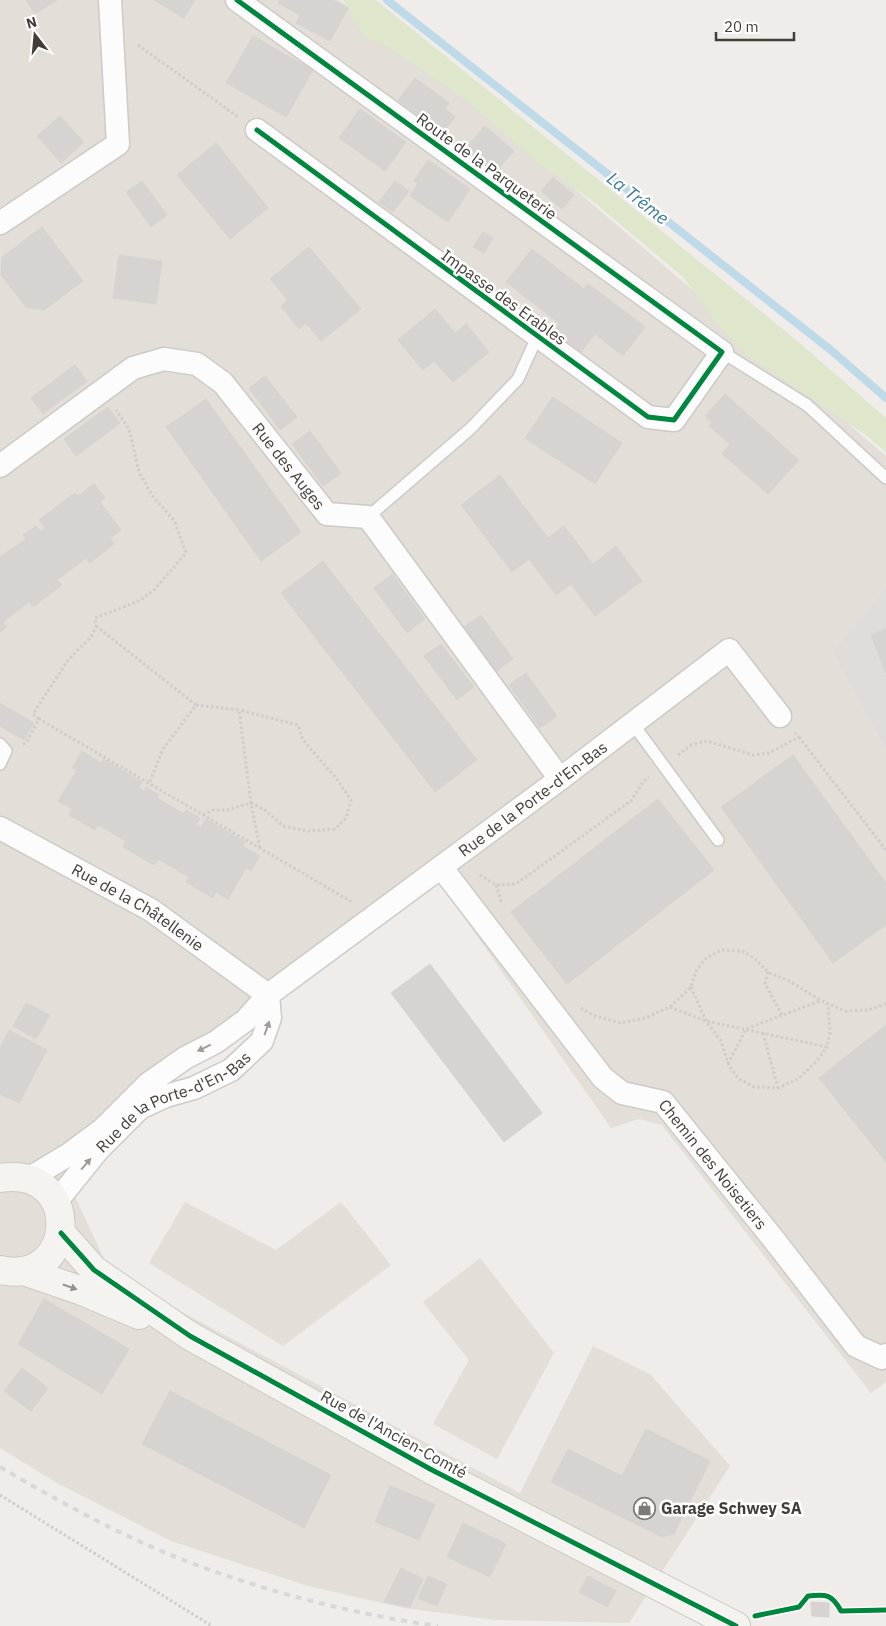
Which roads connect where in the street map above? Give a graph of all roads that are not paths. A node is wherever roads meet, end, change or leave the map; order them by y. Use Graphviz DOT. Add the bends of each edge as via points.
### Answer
graph roads {
  1 [pos="110,0"];
  2 [pos="237,0"];
  3 [pos="257,130"];
  4 [pos="0,223"];
  5 [pos="538,337"];
  6 [pos="722,352"];
  7 [pos="0,466"];
  8 [pos="886,478"];
  9 [pos="368,517"];
  10 [pos="780,716"];
  11 [pos="632,724"];
  12 [pos="3,748"];
  13 [pos="0,764"];
  14 [pos="560,779"];
  15 [pos="0,828"];
  16 [pos="718,840"];
  17 [pos="448,861"];
  18 [pos="268,996"];
  19 [pos="0,1178"];
  20 [pos="28,1179"];
  21 [pos="56,1202"];
  22 [pos="61,1233"];
  23 [pos="8,1272"];
  24 [pos="190,1336"];
  25 [pos="886,1355"];
  26 [pos="736,1626"];
  1 -- 4 [label="street" via="118,144"];
  2 -- 6 [label="street, Route de la Parqueterie"];
  3 -- 5 [label="street, Impasse des Erables"];
  5 -- 6 [label="street, Impasse des Erables" via="648,417 674,420"];
  5 -- 9 [label="lane" via="518,379 470,429"];
  6 -- 8 [label="lane, Route de la Parqueterie" via="807,405"];
  7 -- 9 [label="street, Rue des Auges" via="134,368 164,359 197,364 223,383 327,514"];
  9 -- 14 [label="street"];
  10 -- 11 [label="street, Rue de la Porte-d'En-Bas" via="729,650"];
  11 -- 14 [label="street, Rue de la Porte-d'En-Bas"];
  11 -- 16 [label="lane"];
  12 -- 13 [label="lane"];
  14 -- 17 [label="street, Rue de la Porte-d'En-Bas"];
  15 -- 18 [label="street, Rue de la Châtellenie" via="151,910"];
  17 -- 18 [label="street, Rue de la Porte-d'En-Bas"];
  17 -- 25 [label="street, Chemin des Noisetiers" via="603,1078 622,1093 663,1102 856,1346 882,1358"];
  18 -- 20 [label="street, Rue de la Porte-d'En-Bas, one-way" via="246,1020 148,1084 103,1129"];
  21 -- 18 [label="street, Rue de la Porte-d'En-Bas, one-way" via="98,1150 140,1108 231,1070 262,1041 270,1018"];
  19 -- 20 [label="main road"];
  20 -- 21 [label="main road" via="40,1184"];
  21 -- 22 [label="main road" via="61,1217"];
  22 -- 23 [label="main road" via="48,1258 37,1266"];
  22 -- 24 [label="main road, Rue de l'Ancien-Comté" via="94,1270"];
  23 -- 24 [label="main road, Rue de l'Ancien-Comté, one-way" via="82,1291"];
  24 -- 26 [label="main road, Rue de l'Ancien-Comté" via="432,1470"];
}
